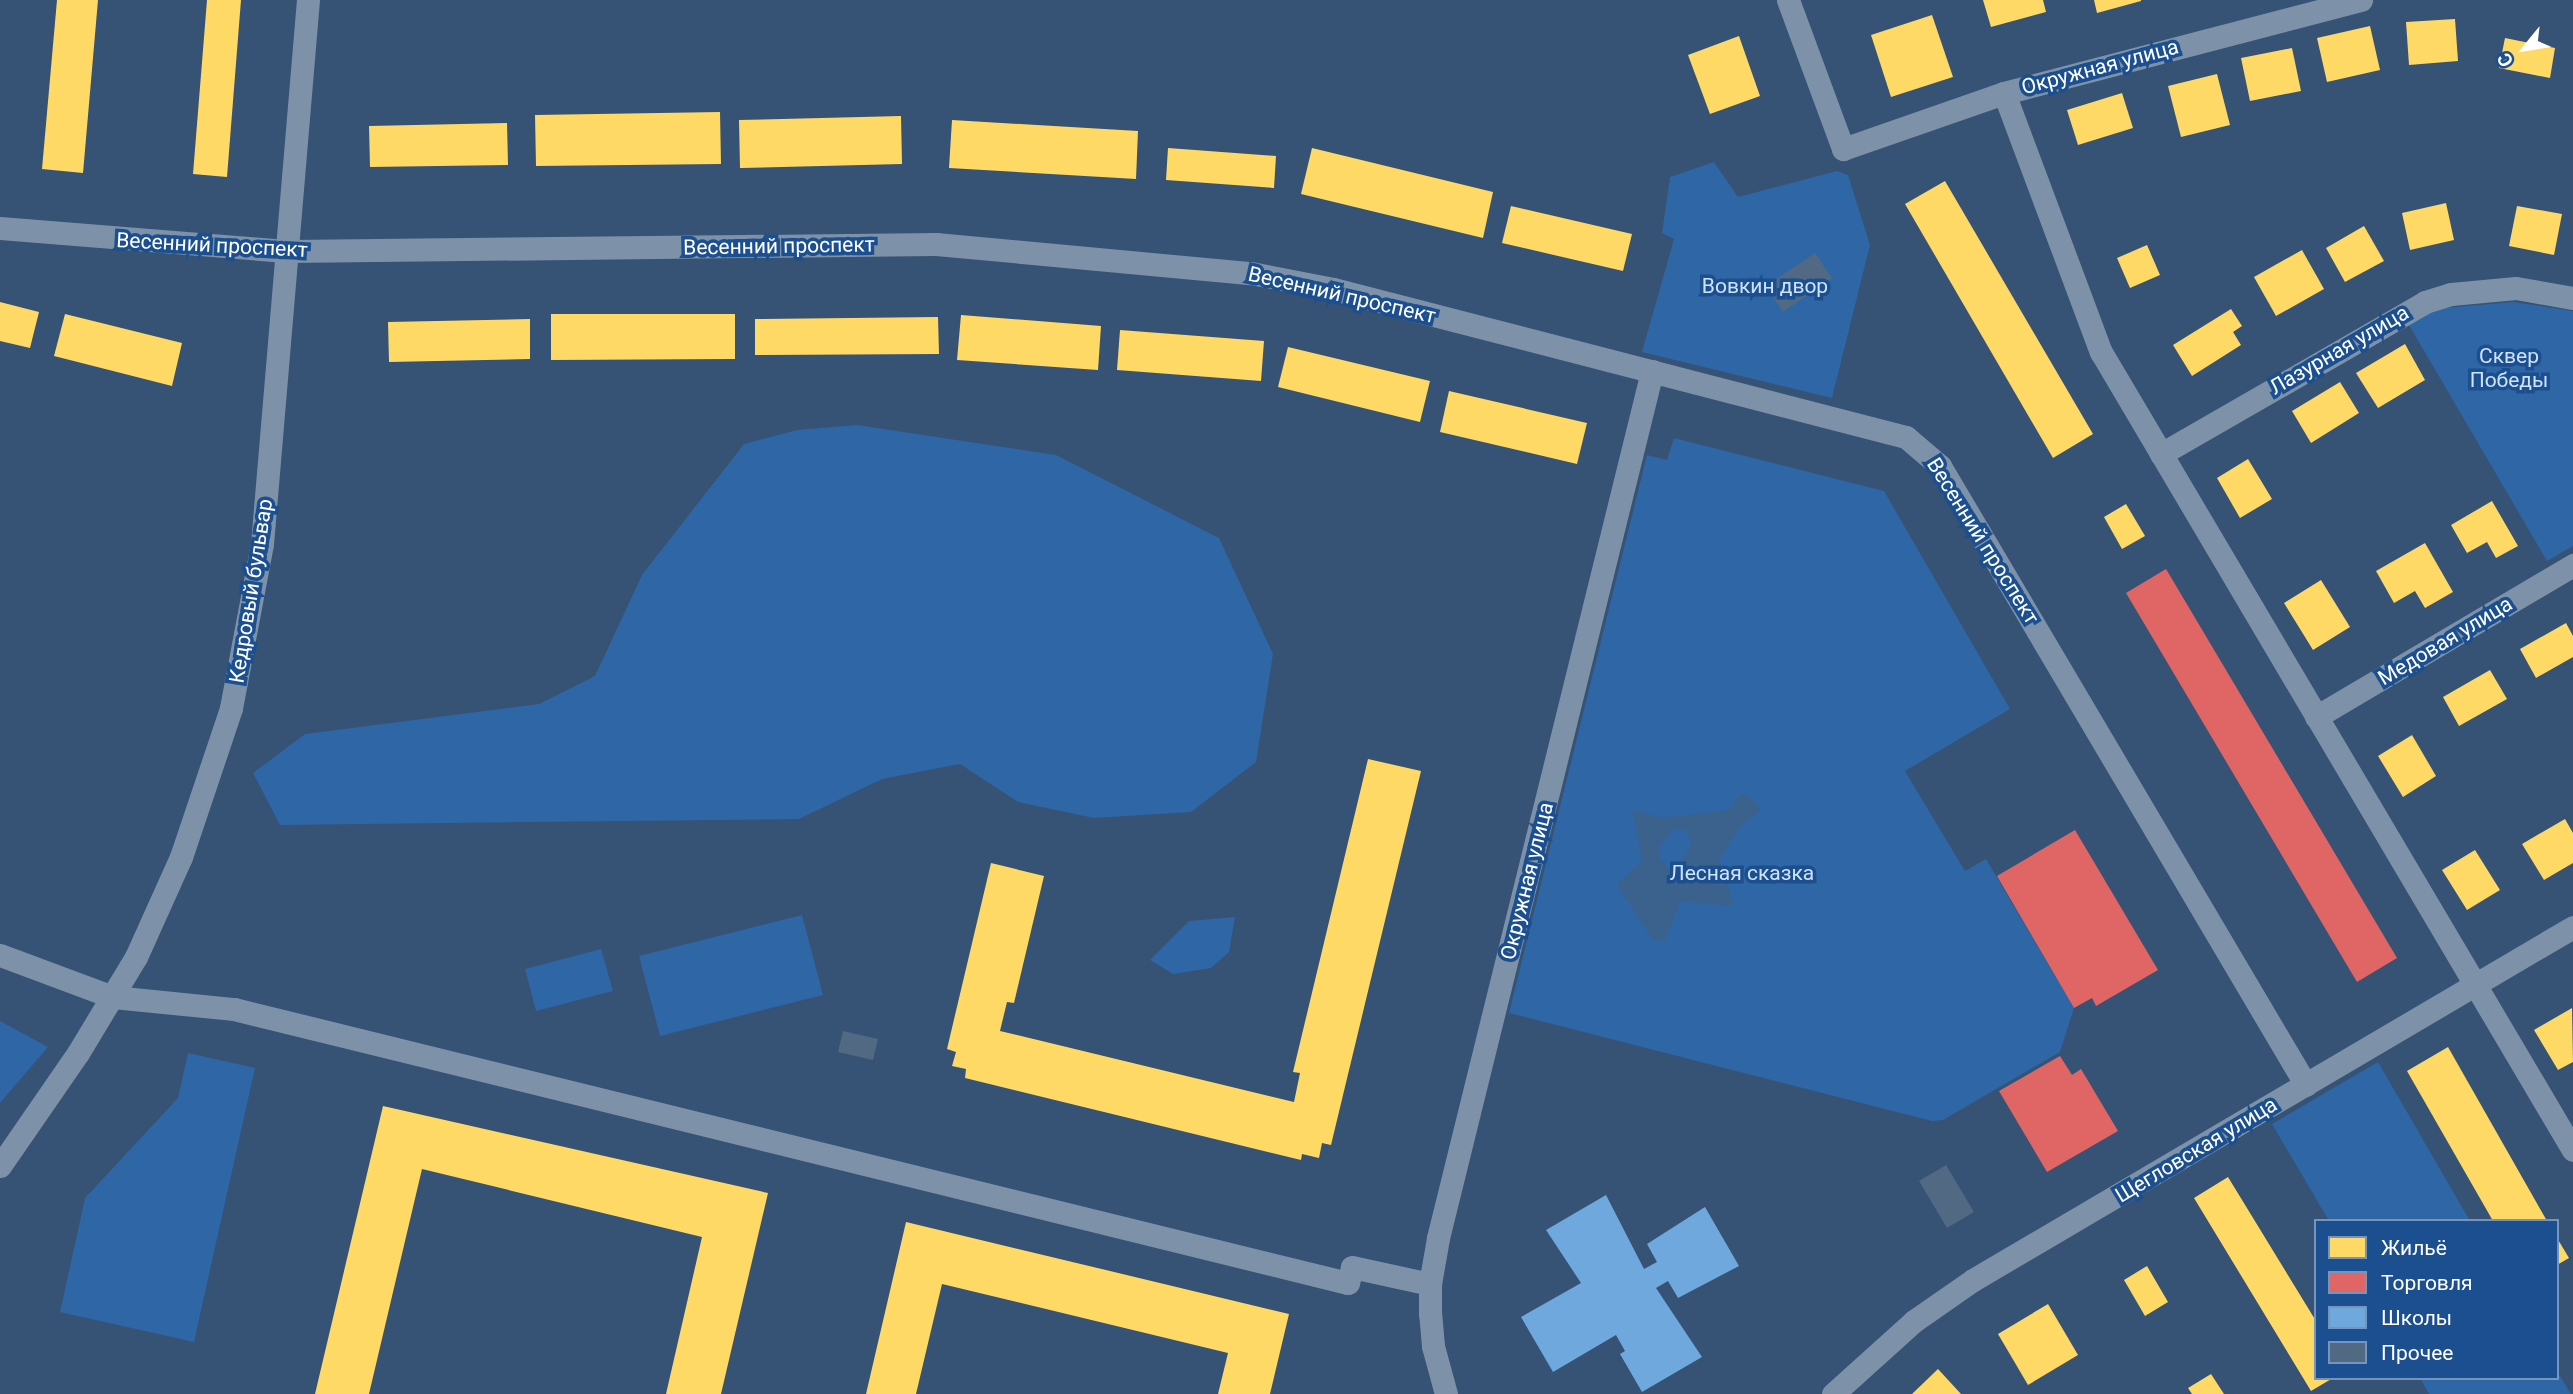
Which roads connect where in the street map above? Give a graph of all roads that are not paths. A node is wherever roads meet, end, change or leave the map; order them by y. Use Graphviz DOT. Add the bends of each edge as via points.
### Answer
graph roads {
  1 [pos="308,0"];
  2 [pos="1788,0"];
  3 [pos="2361,0"];
  4 [pos="2004,93"];
  5 [pos="0,228"];
  6 [pos="288,251"];
  7 [pos="2573,298"];
  8 [pos="1652,371"];
  9 [pos="2161,454"];
  10 [pos="2573,565"];
  11 [pos="2316,717"];
  12 [pos="2573,927"];
  13 [pos="0,955"];
  14 [pos="2475,985"];
  15 [pos="113,997"];
  16 [pos="2306,1085"];
  17 [pos="2573,1150"];
  18 [pos="0,1166"];
  19 [pos="1430,1284"];
  20 [pos="1446,1394"];
  21 [pos="1833,1394"];
  1 -- 6 [label="street, Кедровый бульвар"];
  2 -- 4 [label="street, Окружная улица" via="1843,149"];
  3 -- 4 [label="street, Окружная улица"];
  4 -- 9 [label="street" via="2087,322"];
  5 -- 6 [label="street, Весенний проспект"];
  6 -- 8 [label="street, Весенний проспект" via="936,244 1276,276"];
  6 -- 15 [label="street, Кедровый бульвар" via="262,544 240,673 216,760 181,858"];
  7 -- 9 [label="street, Лазурная улица" via="2515,288 2451,294 2425,302"];
  8 -- 16 [label="street, Весенний проспект" via="1888,430 1929,452"];
  8 -- 19 [label="street, Окружная улица"];
  9 -- 11 [label="street"];
  10 -- 11 [label="street, Медовая улица"];
  11 -- 14 [label="street"];
  12 -- 14 [label="street, Щегловская улица"];
  13 -- 15 [label="street"];
  14 -- 16 [label="street, Щегловская улица"];
  14 -- 17 [label="street"];
  15 -- 18 [label="street, Кедровый бульвар"];
  15 -- 19 [label="street" via="234,1009 1348,1283 1352,1267"];
  16 -- 21 [label="street, Щегловская улица" via="1942,1300"];
  19 -- 20 [label="street, Окружная улица" via="1433,1346"];
}
